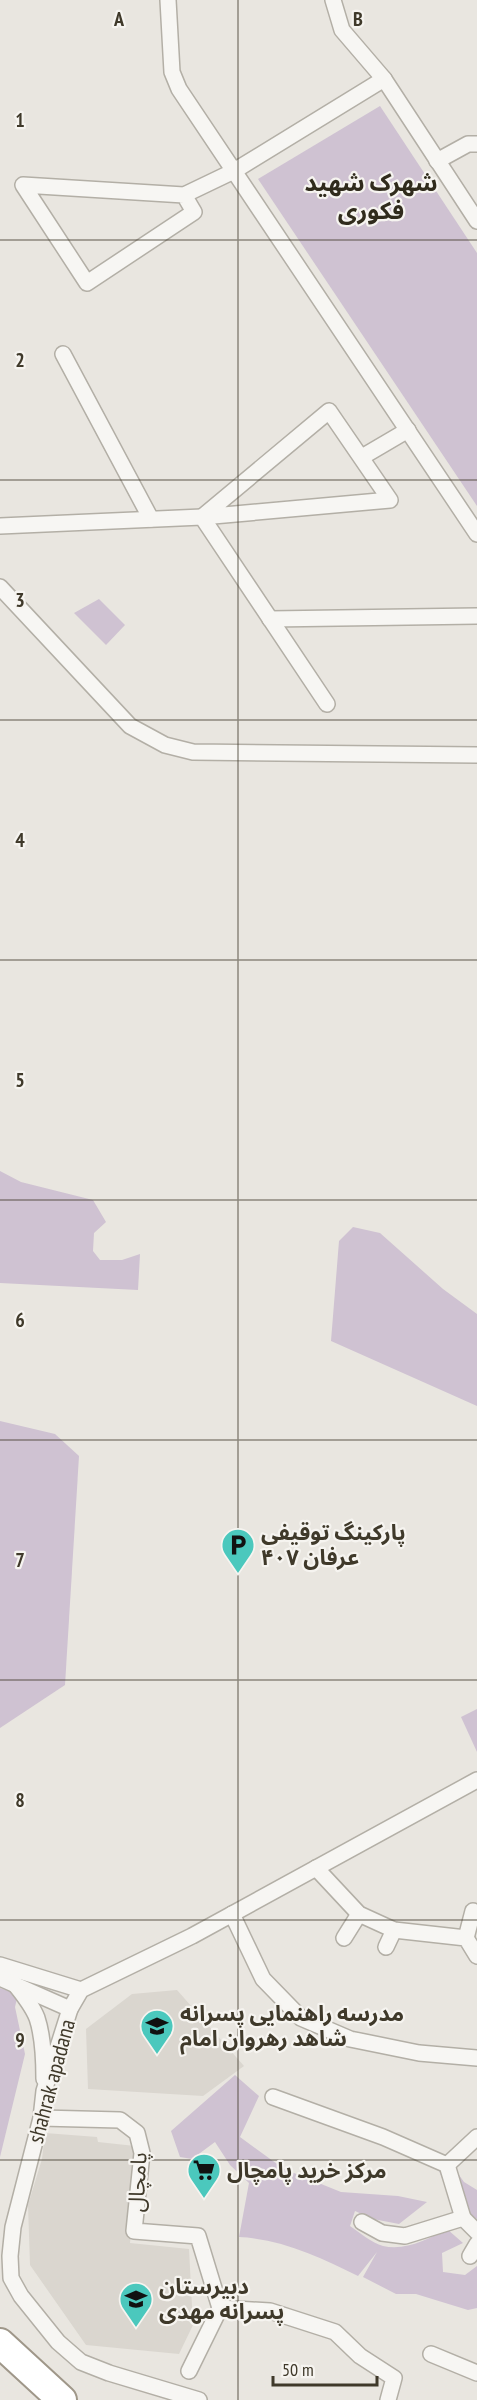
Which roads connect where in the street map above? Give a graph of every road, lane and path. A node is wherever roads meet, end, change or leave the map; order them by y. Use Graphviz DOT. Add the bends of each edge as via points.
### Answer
graph roads {
  1 [pos="168,0"];
  2 [pos="333,0"];
  3 [pos="384,79"];
  4 [pos="472,144"];
  5 [pos="477,158"];
  6 [pos="437,161"];
  7 [pos="234,171"];
  8 [pos="184,195"];
  9 [pos="477,221"];
  10 [pos="63,354"];
  11 [pos="408,429"];
  12 [pos="362,457"];
  13 [pos="202,517"];
  14 [pos="151,519"];
  15 [pos="0,526"];
  16 [pos="477,534"];
  17 [pos="0,587"];
  18 [pos="477,616"];
  19 [pos="270,619"];
  20 [pos="327,704"];
  21 [pos="477,755"];
  22 [pos="477,1780"];
  23 [pos="316,1869"];
  24 [pos="473,1911"];
  25 [pos="232,1914"];
  26 [pos="359,1914"];
  27 [pos="394,1930"];
  28 [pos="344,1938"];
  29 [pos="466,1938"];
  30 [pos="386,1947"];
  31 [pos="477,1956"];
  32 [pos="0,1965"];
  33 [pos="7,1980"];
  34 [pos="81,1990"];
  35 [pos="70,2009"];
  36 [pos="477,2058"];
  37 [pos="44,2091"];
  38 [pos="273,2097"];
  39 [pos="41,2118"];
  40 [pos="477,2137"];
  41 [pos="447,2164"];
  42 [pos="463,2218"];
  43 [pos="362,2222"];
  44 [pos="477,2232"];
  45 [pos="220,2308"];
  46 [pos="0,2343"];
  47 [pos="431,2354"];
  48 [pos="189,2371"];
  49 [pos="477,2373"];
  50 [pos="62,2400"];
  51 [pos="199,2400"];
  52 [pos="388,2400"];
  1 -- 7 [label="street" via="172,72 179,89"];
  2 -- 3 [label="street" via="342,30"];
  3 -- 6 [label="street"];
  3 -- 7 [label="street"];
  4 -- 5 [label="street"];
  4 -- 6 [label="street"];
  6 -- 9 [label="street"];
  7 -- 8 [label="street"];
  7 -- 11 [label="street"];
  8 -- 8 [label="street" via="194,212 87,283 23,185"];
  10 -- 14 [label="street"];
  11 -- 12 [label="street"];
  11 -- 16 [label="street"];
  12 -- 13 [label="street" via="330,411"];
  12 -- 13 [label="street" via="390,500"];
  13 -- 14 [label="street"];
  13 -- 19 [label="street"];
  14 -- 15 [label="street"];
  17 -- 21 [label="street" via="130,726 165,745 193,752"];
  18 -- 19 [label="street"];
  19 -- 20 [label="street"];
  22 -- 23 [label="street, shahrak apadana"];
  23 -- 25 [label="street, shahrak apadana"];
  23 -- 26 [label="street"];
  24 -- 29 [label="street"];
  25 -- 34 [label="street, shahrak apadana"];
  25 -- 36 [label="street" via="262,1979 301,2018 350,2038 419,2053"];
  26 -- 27 [label="street"];
  26 -- 28 [label="street"];
  27 -- 29 [label="street"];
  27 -- 30 [label="street"];
  29 -- 31 [label="street"];
  32 -- 34 [label="street"];
  33 -- 35 [label="street"];
  33 -- 37 [label="street" via="26,1998 37,2018"];
  34 -- 35 [label="street, shahrak apadana"];
  35 -- 37 [label="street, shahrak apadana"];
  37 -- 39 [label="street, shahrak apadana"];
  38 -- 41 [label="street"];
  39 -- 45 [label="street, پامچال" via="120,2120 137,2133 142,2153 134,2231 198,2236"];
  39 -- 51 [label="street, shahrak apadana" via="13,2227 11,2278 21,2296 58,2342 81,2362"];
  40 -- 41 [label="street"];
  41 -- 42 [label="street"];
  42 -- 43 [label="street" via="405,2236 382,2233"];
  42 -- 44 [label="street"];
  45 -- 48 [label="street"];
  45 -- 52 [label="street" via="270,2311 335,2332 360,2356 394,2378"];
  46 -- 50 [label="highway"];
  47 -- 49 [label="street"];
}
